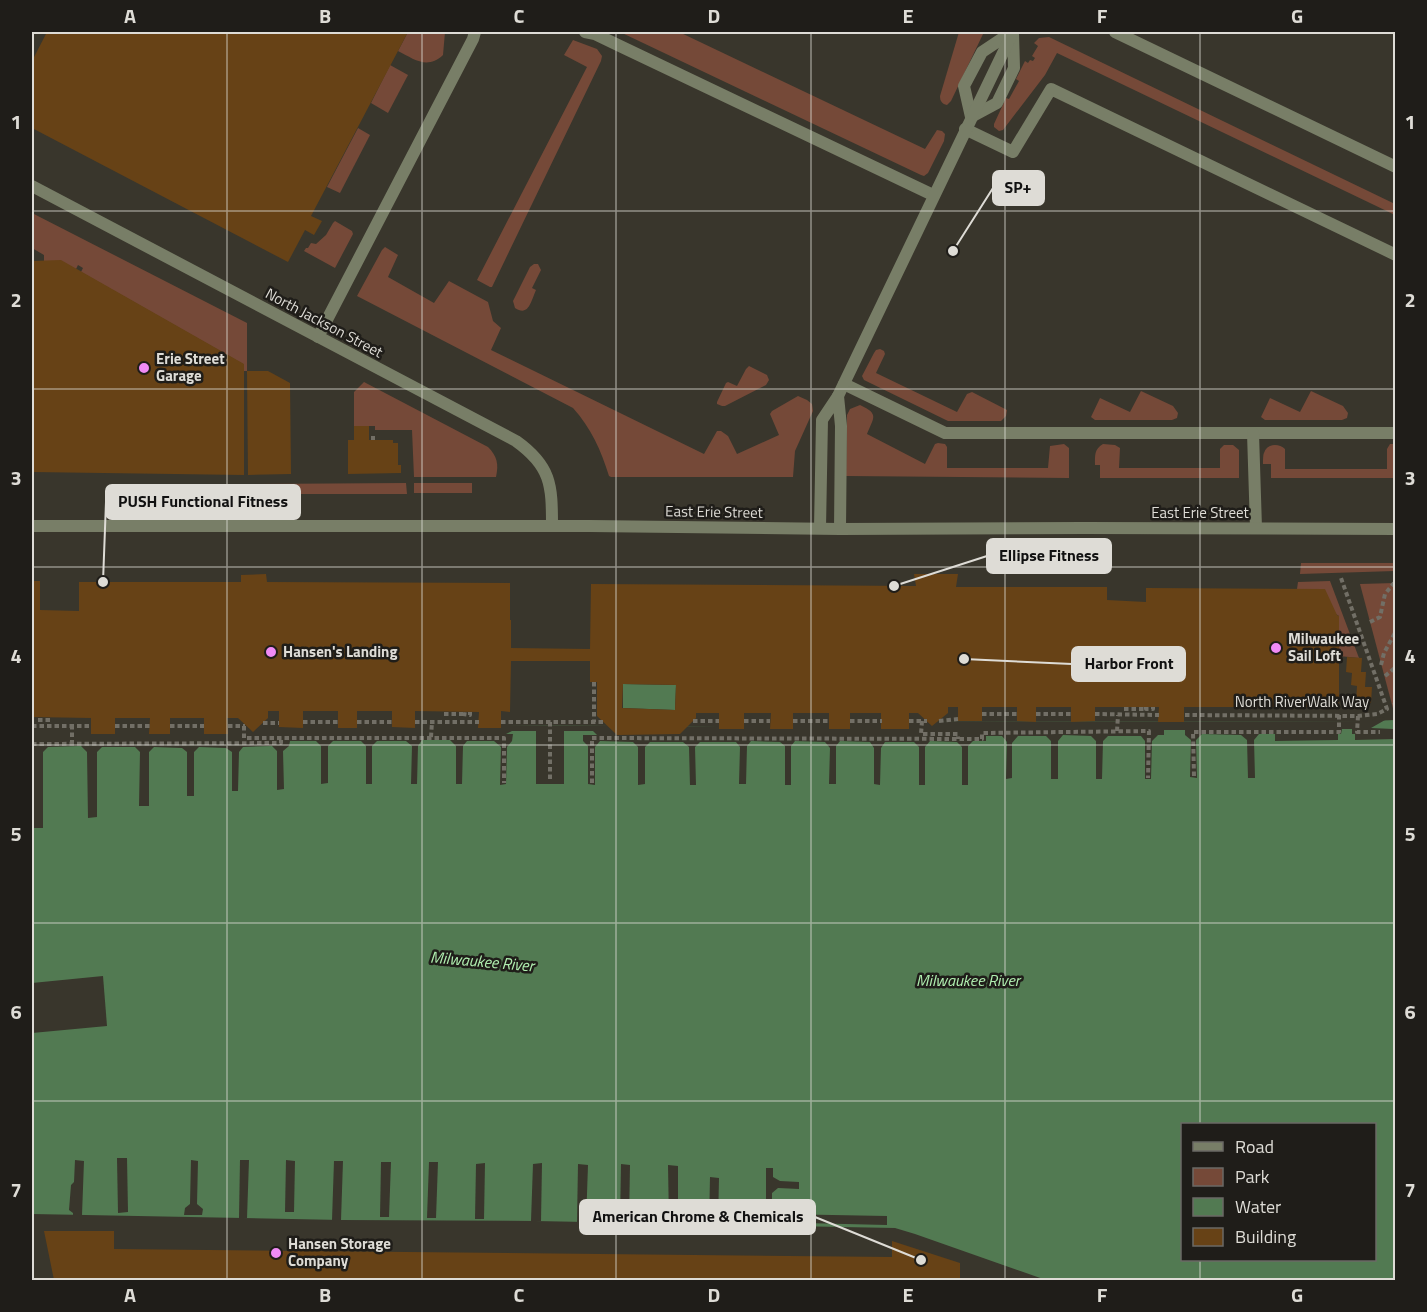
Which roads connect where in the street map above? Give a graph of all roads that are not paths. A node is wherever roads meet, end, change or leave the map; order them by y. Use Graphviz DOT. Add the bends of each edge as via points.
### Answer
graph roads {
  1 [pos="475,32"];
  2 [pos="585,32"];
  3 [pos="1013,32"];
  4 [pos="1115,32"];
  5 [pos="968,123"];
  6 [pos="1395,167"];
  7 [pos="32,186"];
  8 [pos="933,195"];
  9 [pos="1395,255"];
  10 [pos="318,337"];
  11 [pos="843,384"];
  12 [pos="838,396"];
  13 [pos="1253,433"];
  14 [pos="1395,433"];
  15 [pos="552,525"];
  16 [pos="32,526"];
  17 [pos="820,528"];
  18 [pos="1256,528"];
  19 [pos="840,529"];
  20 [pos="1395,529"];
  1 -- 10 [label="street"];
  2 -- 8 [label="street"];
  3 -- 5 [label="street"];
  3 -- 5 [label="street" via="1014,68 997,103"];
  3 -- 5 [label="street" via="982,52 964,86"];
  4 -- 6 [label="street"];
  5 -- 8 [label="street"];
  5 -- 9 [label="street" via="1013,152 1051,89"];
  7 -- 10 [label="street, North Jackson Street"];
  8 -- 11 [label="street"];
  10 -- 15 [label="street, North Jackson Street" via="529,450 547,475"];
  11 -- 12 [label="street"];
  11 -- 13 [label="street" via="945,433"];
  12 -- 17 [label="street" via="822,420"];
  12 -- 19 [label="street"];
  13 -- 14 [label="street"];
  13 -- 18 [label="street"];
  15 -- 16 [label="street, East Erie Street"];
  15 -- 17 [label="street, East Erie Street"];
  17 -- 19 [label="street, East Erie Street"];
  18 -- 19 [label="street, East Erie Street"];
  18 -- 20 [label="street, East Erie Street"];
}
